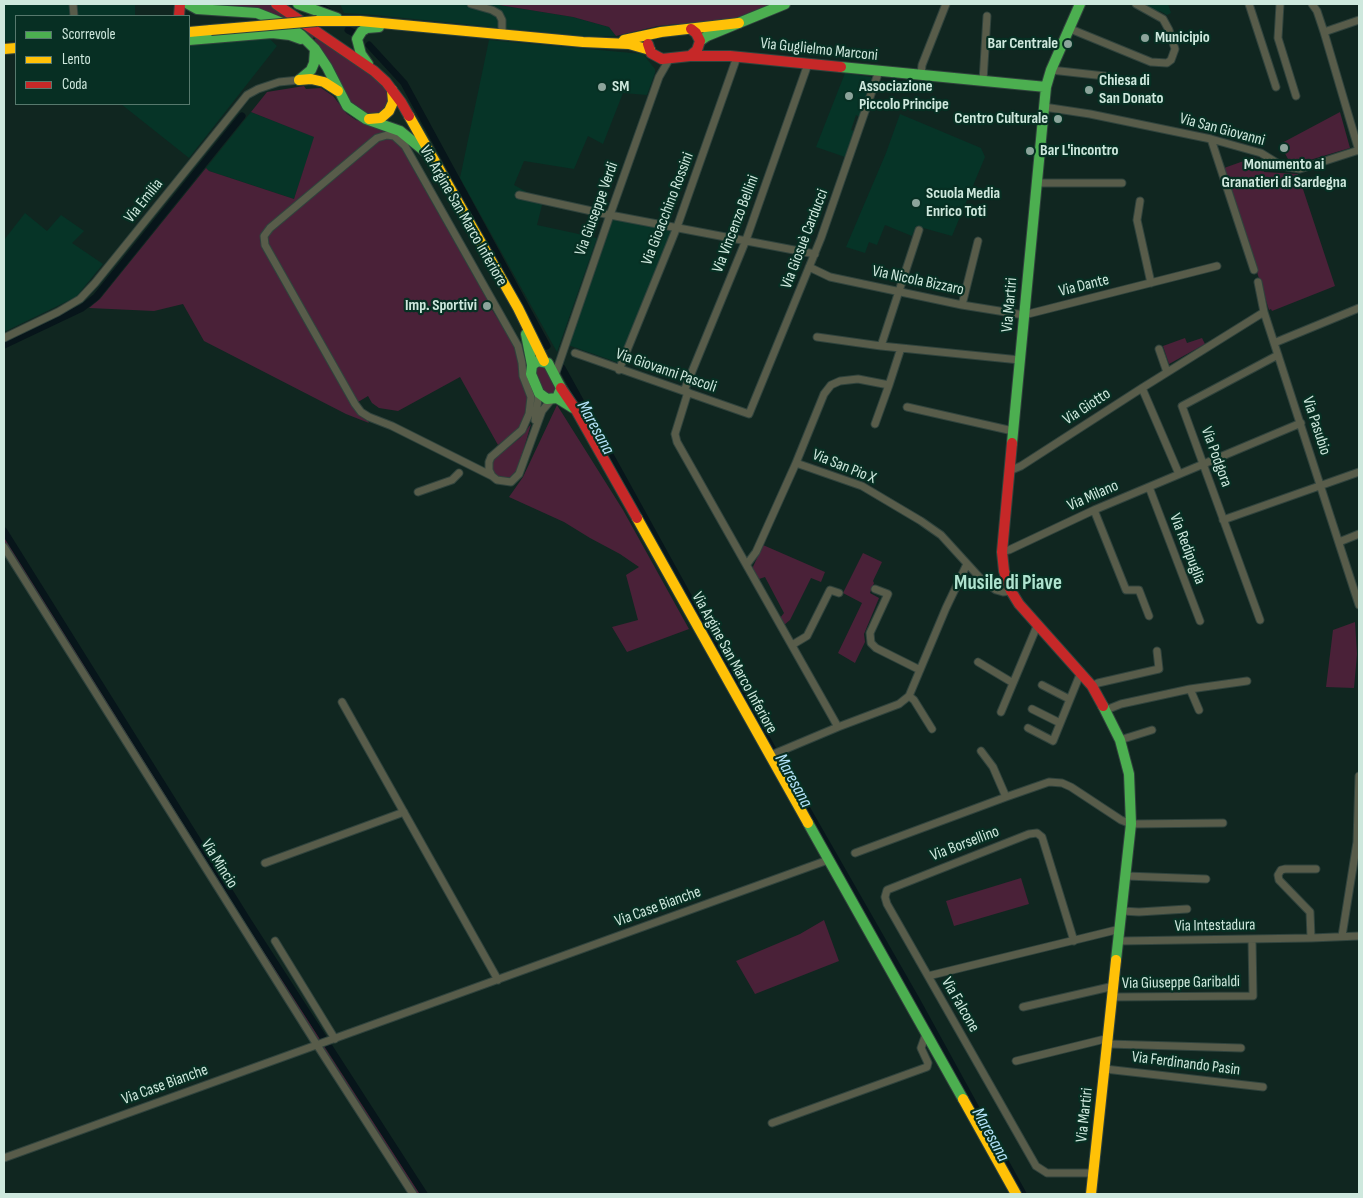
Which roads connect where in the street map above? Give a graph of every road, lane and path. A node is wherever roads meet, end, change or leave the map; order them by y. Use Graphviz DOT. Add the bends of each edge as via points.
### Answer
graph roads {
  1 [pos="188,4"];
  2 [pos="276,4"];
  3 [pos="298,4"];
  4 [pos="471,4"];
  5 [pos="785,4"];
  6 [pos="946,4"];
  7 [pos="1079,4"];
  8 [pos="1136,4"];
  9 [pos="1249,4"];
  10 [pos="1280,4"];
  11 [pos="1312,4"];
  12 [pos="307,6"];
  13 [pos="987,16"];
  14 [pos="343,20"];
  15 [pos="1359,20"];
  16 [pos="739,23"];
  17 [pos="402,25"];
  18 [pos="1068,28"];
  19 [pos="691,29"];
  20 [pos="190,32"];
  21 [pos="1324,32"];
  22 [pos="502,34"];
  23 [pos="655,34"];
  24 [pos="190,40"];
  25 [pos="700,42"];
  26 [pos="608,44"];
  27 [pos="312,46"];
  28 [pos="653,54"];
  29 [pos="713,55"];
  30 [pos="690,56"];
  31 [pos="737,57"];
  32 [pos="670,58"];
  33 [pos="808,64"];
  34 [pos="1050,70"];
  35 [pos="374,71"];
  36 [pos="879,71"];
  37 [pos="921,75"];
  38 [pos="1104,76"];
  39 [pos="659,77"];
  40 [pos="299,80"];
  41 [pos="983,81"];
  42 [pos="1046,87"];
  43 [pos="1276,87"];
  44 [pos="392,90"];
  45 [pos="340,92"];
  46 [pos="1296,96"];
  47 [pos="1044,108"];
  48 [pos="366,119"];
  49 [pos="1211,139"];
  50 [pos="1359,151"];
  51 [pos="436,163"];
  52 [pos="1037,182"];
  53 [pos="1122,183"];
  54 [pos="519,195"];
  55 [pos="1140,201"];
  56 [pos="610,215"];
  57 [pos="677,227"];
  58 [pos="920,230"];
  59 [pos="746,240"];
  60 [pos="978,241"];
  61 [pos="815,254"];
  62 [pos="1217,266"];
  63 [pos="809,267"];
  64 [pos="1254,270"];
  65 [pos="1258,282"];
  66 [pos="1151,283"];
  67 [pos="899,292"];
  68 [pos="962,305"];
  69 [pos="1359,308"];
  70 [pos="1264,312"];
  71 [pos="1024,315"];
  72 [pos="522,316"];
  73 [pos="817,337"];
  74 [pos="4,338"];
  75 [pos="1274,343"];
  76 [pos="881,346"];
  77 [pos="901,348"];
  78 [pos="1159,349"];
  79 [pos="562,351"];
  80 [pos="575,353"];
  81 [pos="1278,355"];
  82 [pos="1020,360"];
  83 [pos="546,362"];
  84 [pos="532,365"];
  85 [pos="620,370"];
  86 [pos="1167,372"];
  87 [pos="555,375"];
  88 [pos="889,386"];
  89 [pos="561,388"];
  90 [pos="1142,388"];
  91 [pos="686,392"];
  92 [pos="539,393"];
  93 [pos="554,399"];
  94 [pos="907,407"];
  95 [pos="576,410"];
  96 [pos="749,414"];
  97 [pos="875,424"];
  98 [pos="1301,424"];
  99 [pos="1013,431"];
  100 [pos="534,432"];
  101 [pos="796,463"];
  102 [pos="1204,464"];
  103 [pos="1009,467"];
  104 [pos="1359,472"];
  105 [pos="460,473"];
  106 [pos="1179,474"];
  107 [pos="492,476"];
  108 [pos="1321,485"];
  109 [pos="1148,487"];
  110 [pos="418,492"];
  111 [pos="1094,510"];
  112 [pos="1223,520"];
  113 [pos="1359,534"];
  114 [pos="1339,542"];
  115 [pos="4,547"];
  116 [pos="1003,547"];
  117 [pos="746,564"];
  118 [pos="967,564"];
  119 [pos="1009,586"];
  120 [pos="875,589"];
  121 [pos="839,593"];
  122 [pos="1359,605"];
  123 [pos="1149,616"];
  124 [pos="1260,620"];
  125 [pos="1200,621"];
  126 [pos="1038,626"];
  127 [pos="792,645"];
  128 [pos="1158,651"];
  129 [pos="978,662"];
  130 [pos="920,670"];
  131 [pos="1081,672"];
  132 [pos="1247,681"];
  133 [pos="1014,683"];
  134 [pos="1042,685"];
  135 [pos="1092,686"];
  136 [pos="1190,689"];
  137 [pos="910,696"];
  138 [pos="1069,699"];
  139 [pos="342,702"];
  140 [pos="1032,709"];
  141 [pos="1106,710"];
  142 [pos="1199,710"];
  143 [pos="1001,712"];
  144 [pos="1060,723"];
  145 [pos="838,727"];
  146 [pos="1028,728"];
  147 [pos="932,729"];
  148 [pos="1152,730"];
  149 [pos="1120,740"];
  150 [pos="980,751"];
  151 [pos="771,756"];
  152 [pos="1359,776"];
  153 [pos="1006,797"];
  154 [pos="404,812"];
  155 [pos="1223,823"];
  156 [pos="1131,824"];
  157 [pos="855,852"];
  158 [pos="828,860"];
  159 [pos="265,863"];
  160 [pos="1316,868"];
  161 [pos="1126,876"];
  162 [pos="1206,879"];
  163 [pos="1187,909"];
  164 [pos="1122,911"];
  165 [pos="1120,929"];
  166 [pos="1342,936"];
  167 [pos="1359,936"];
  168 [pos="1311,938"];
  169 [pos="1252,939"];
  170 [pos="275,941"];
  171 [pos="1074,941"];
  172 [pos="1119,941"];
  173 [pos="928,976"];
  174 [pos="498,980"];
  175 [pos="1114,986"];
  176 [pos="1113,997"];
  177 [pos="1023,1007"];
  178 [pos="926,1034"];
  179 [pos="333,1040"];
  180 [pos="1108,1041"];
  181 [pos="319,1044"];
  182 [pos="1241,1048"];
  183 [pos="1016,1061"];
  184 [pos="1105,1068"];
  185 [pos="1263,1087"];
  186 [pos="772,1123"];
  187 [pos="4,1158"];
  188 [pos="1094,1173"];
  189 [pos="413,1194"];
  190 [pos="1016,1194"];
  191 [pos="1091,1194"];
  1 -- 27 [label="street" via="196,9 266,15 288,24"];
  2 -- 35 [label="street"];
  3 -- 12 [label="street"];
  4 -- 22 [label="street" via="499,14"];
  5 -- 16 [label="street"];
  6 -- 37 [label="street"];
  7 -- 18 [label="street, Via Martiri"];
  8 -- 18 [label="street" via="1163,19 1169,30 1175,49 1167,63 1151,62"];
  9 -- 43 [label="street"];
  10 -- 46 [label="street" via="1278,38"];
  11 -- 21 [label="street"];
  12 -- 14 [label="street"];
  13 -- 41 [label="street"];
  14 -- 17 [label="street"];
  14 -- 20 [label="street, bridge"];
  15 -- 21 [label="street"];
  16 -- 19 [label="street"];
  16 -- 25 [label="street"];
  17 -- 22 [label="street"];
  17 -- 35 [label="street" via="367,28 359,34 361,54"];
  18 -- 34 [label="street, Via Martiri"];
  19 -- 23 [label="street"];
  19 -- 25 [label="street"];
  21 -- 50 [label="street"];
  22 -- 26 [label="street"];
  23 -- 26 [label="street"];
  23 -- 28 [label="street" via="648,41"];
  24 -- 27 [label="street" via="279,33"];
  25 -- 29 [label="street" via="704,51"];
  25 -- 30 [label="street"];
  26 -- 28 [label="street" via="633,45"];
  27 -- 40 [label="street" via="314,63"];
  27 -- 45 [label="street"];
  28 -- 32 [label="street, Via Guglielmo Marconi"];
  28 -- 39 [label="street, Via Giuseppe Verdi"];
  29 -- 30 [label="street, Via Guglielmo Marconi"];
  29 -- 31 [label="street, Via Guglielmo Marconi"];
  30 -- 32 [label="street, Via Guglielmo Marconi"];
  31 -- 33 [label="street, Via Guglielmo Marconi"];
  31 -- 57 [label="street, Via Gioacchino Rossini"];
  32 -- 39 [label="street, Via Giuseppe Verdi"];
  33 -- 36 [label="street, Via Guglielmo Marconi"];
  33 -- 59 [label="street, Via Vincenzo Bellini"];
  34 -- 38 [label="street"];
  34 -- 42 [label="street, Via Martiri"];
  35 -- 44 [label="street, Via Argine San Marco Inferiore"];
  36 -- 37 [label="street, Via Guglielmo Marconi"];
  36 -- 61 [label="street, Via Giosuè Carducci"];
  37 -- 41 [label="street, Via Guglielmo Marconi"];
  39 -- 56 [label="street, Via Giuseppe Verdi"];
  40 -- 45 [label="street" via="324,82"];
  40 -- 74 [label="street, Via Emilia" via="279,82 247,94 80,299"];
  41 -- 42 [label="street, Via Guglielmo Marconi"];
  42 -- 47 [label="street, Via Martiri"];
  44 -- 48 [label="street" via="390,111 381,118"];
  44 -- 51 [label="street, Via Argine San Marco Inferiore" via="410,115"];
  45 -- 48 [label="street" via="347,106"];
  47 -- 49 [label="street, Via San Giovanni"];
  47 -- 52 [label="street, Via Martiri"];
  48 -- 51 [label="street" via="400,131"];
  49 -- 50 [label="street, Via San Giovanni" via="1261,153 1282,166 1300,170"];
  49 -- 64 [label="street"];
  51 -- 72 [label="street, Via Argine San Marco Inferiore"];
  52 -- 53 [label="street"];
  52 -- 71 [label="street, Via Martiri"];
  54 -- 56 [label="street"];
  55 -- 66 [label="street" via="1137,220"];
  56 -- 57 [label="street"];
  56 -- 79 [label="street, Via Giuseppe Verdi"];
  57 -- 59 [label="street"];
  57 -- 85 [label="street, Via Gioacchino Rossini"];
  58 -- 67 [label="street"];
  59 -- 61 [label="street"];
  59 -- 91 [label="street, Via Vincenzo Bellini"];
  60 -- 68 [label="street"];
  61 -- 63 [label="street, Via Giosuè Carducci"];
  62 -- 66 [label="street, Via Dante"];
  63 -- 67 [label="street, Via Nicola Bizzaro" via="830,277"];
  63 -- 96 [label="street, Via Giosuè Carducci"];
  65 -- 70 [label="street"];
  66 -- 71 [label="street, Via Dante"];
  67 -- 68 [label="street, Via Nicola Bizzaro"];
  67 -- 76 [label="street"];
  68 -- 71 [label="street, Via Nicola Bizzaro"];
  69 -- 75 [label="street"];
  70 -- 75 [label="street"];
  70 -- 86 [label="street, Via Giotto"];
  71 -- 82 [label="street, Via Martiri"];
  72 -- 83 [label="street, Via Argine San Marco Inferiore"];
  72 -- 84 [label="street, Via Argine San Marco Inferiore"];
  73 -- 76 [label="street"];
  75 -- 81 [label="street, Via Pasubio"];
  76 -- 77 [label="street"];
  77 -- 82 [label="street"];
  77 -- 88 [label="street"];
  78 -- 86 [label="street"];
  79 -- 83 [label="street, Via Giuseppe Verdi" via="558,358"];
  79 -- 87 [label="street, Via Giuseppe Verdi"];
  80 -- 85 [label="street, Via Giovanni Pascoli"];
  81 -- 98 [label="street, Via Pasubio"];
  81 -- 102 [label="street, Via Podgora" via="1182,406"];
  82 -- 99 [label="street, Via Martiri"];
  83 -- 84 [label="street" via="538,361"];
  83 -- 87 [label="street, Via Argine San Marco Inferiore"];
  84 -- 92 [label="street, Via Argine San Marco Inferiore" via="531,374"];
  85 -- 91 [label="street, Via Giovanni Pascoli"];
  86 -- 90 [label="street, Via Giotto"];
  87 -- 89 [label="street, Via Argine San Marco Inferiore"];
  88 -- 97 [label="street"];
  88 -- 101 [label="street" via="858,379 831,385 824,394"];
  89 -- 93 [label="street, Via Argine San Marco Inferiore"];
  89 -- 95 [label="street, Via Argine San Marco Inferiore"];
  90 -- 103 [label="street, Via Giotto" via="1021,466"];
  90 -- 106 [label="street"];
  91 -- 96 [label="street, Via Giovanni Pascoli"];
  91 -- 117 [label="street, Via Vincenzo Bellini" via="675,437"];
  92 -- 93 [label="street, Via Argine San Marco Inferiore" via="547,399"];
  92 -- 100 [label="street, Via Argine San Marco Inferiore"];
  93 -- 95 [label="street, Via Argine San Marco Inferiore" via="566,402"];
  93 -- 100 [label="street, Via Argine San Marco Inferiore" via="542,411"];
  94 -- 99 [label="street"];
  95 -- 151 [label="street, Via Argine San Marco Inferiore"];
  98 -- 102 [label="street, Via Milano"];
  98 -- 108 [label="street, Via Pasubio"];
  99 -- 103 [label="street, Via Martiri"];
  100 -- 107 [label="street, Via Argine San Marco Inferiore" via="519,474 510,482"];
  101 -- 117 [label="street, Via San Pio X" via="756,552"];
  101 -- 118 [label="street, Via San Pio X" via="862,486 922,521"];
  102 -- 106 [label="street, Via Milano"];
  102 -- 112 [label="street, Via Podgora"];
  103 -- 116 [label="street, Via Martiri"];
  104 -- 108 [label="street"];
  105 -- 110 [label="street" via="452,480"];
  106 -- 109 [label="street, Via Milano"];
  107 -- 107 [label="street, Via Argine San Marco Inferiore" via="489,462 496,451 522,430 529,414 531,398 522,376 518,346 405,146 394,136 381,136 270,228 264,241 361,412"];
  108 -- 112 [label="street"];
  108 -- 114 [label="street, Via Pasubio"];
  109 -- 111 [label="street, Via Milano"];
  109 -- 125 [label="street, Via Redipuglia"];
  111 -- 116 [label="street, Via Milano" via="1009,550"];
  111 -- 123 [label="street" via="1126,590 1139,590"];
  112 -- 124 [label="street, Via Podgora"];
  113 -- 114 [label="street"];
  114 -- 122 [label="street, Via Pasubio"];
  115 -- 181 [label="street, Via Mincio"];
  116 -- 119 [label="street, Via Martiri" via="1003,565"];
  117 -- 127 [label="street, Via Vincenzo Bellini"];
  118 -- 119 [label="street, Via San Pio X" via="996,590 1003,592"];
  118 -- 130 [label="street"];
  119 -- 126 [label="street, Via Martiri"];
  120 -- 130 [label="street" via="888,594 870,633 871,643"];
  121 -- 127 [label="street" via="830,590 807,636"];
  126 -- 131 [label="street, Via Martiri"];
  126 -- 133 [label="street"];
  127 -- 145 [label="street, Via Vincenzo Bellini"];
  128 -- 135 [label="street" via="1159,669"];
  129 -- 133 [label="street"];
  130 -- 137 [label="street"];
  131 -- 135 [label="street, Via Martiri"];
  131 -- 138 [label="street"];
  132 -- 136 [label="street"];
  133 -- 143 [label="street"];
  134 -- 138 [label="street"];
  135 -- 141 [label="street, Via Martiri"];
  136 -- 141 [label="street"];
  136 -- 142 [label="street"];
  137 -- 145 [label="street" via="899,704"];
  137 -- 147 [label="street"];
  138 -- 144 [label="street"];
  139 -- 154 [label="street"];
  140 -- 144 [label="street"];
  141 -- 149 [label="street, Via Martiri"];
  144 -- 146 [label="street" via="1053,741"];
  145 -- 151 [label="street"];
  148 -- 149 [label="street"];
  149 -- 156 [label="street, Via Martiri" via="1129,774"];
  150 -- 153 [label="street" via="993,767"];
  151 -- 158 [label="street, Via Argine San Marco Inferiore"];
  152 -- 166 [label="street" via="1357,842"];
  153 -- 156 [label="street" via="1044,784 1062,783"];
  153 -- 157 [label="street"];
  154 -- 159 [label="street"];
  154 -- 174 [label="street"];
  155 -- 156 [label="street"];
  156 -- 161 [label="street, Via Martiri"];
  158 -- 174 [label="street, Via Case Bianche"];
  158 -- 178 [label="street, Via Argine San Marco Inferiore"];
  160 -- 168 [label="street" via="1285,869 1278,875 1278,880 1310,912"];
  161 -- 162 [label="street"];
  161 -- 164 [label="street, Via Martiri"];
  163 -- 164 [label="street"];
  164 -- 165 [label="street, Via Martiri"];
  165 -- 171 [label="street, Via Falcone"];
  165 -- 172 [label="street, Via Martiri"];
  166 -- 167 [label="street, Via Intestadura"];
  166 -- 168 [label="street, Via Intestadura"];
  168 -- 169 [label="street, Via Intestadura"];
  169 -- 172 [label="street, Via Intestadura"];
  169 -- 176 [label="street, Via Giuseppe Garibaldi" via="1253,996"];
  170 -- 179 [label="street"];
  171 -- 173 [label="street, Via Falcone"];
  171 -- 173 [label="street, Via Borsellino" via="1042,837 1037,833 1029,834 887,890 887,904"];
  172 -- 175 [label="street, Via Martiri"];
  173 -- 188 [label="street, Via Falcone" via="1036,1166 1047,1173"];
  174 -- 179 [label="street, Via Case Bianche"];
  175 -- 176 [label="street, Via Martiri"];
  175 -- 177 [label="street"];
  176 -- 180 [label="street, Via Martiri"];
  178 -- 186 [label="street" via="921,1048 927,1067"];
  178 -- 190 [label="street, Via Argine San Marco Inferiore"];
  179 -- 181 [label="street, Via Case Bianche"];
  180 -- 182 [label="street, Via Ferdinando Pasin"];
  180 -- 183 [label="street"];
  180 -- 184 [label="street, Via Martiri"];
  181 -- 187 [label="street, Via Case Bianche"];
  181 -- 189 [label="street, Via Mincio"];
  184 -- 185 [label="street, Via Ferdinando Pasin"];
  184 -- 188 [label="street, Via Martiri"];
  188 -- 191 [label="street, Via Martiri"];
}
